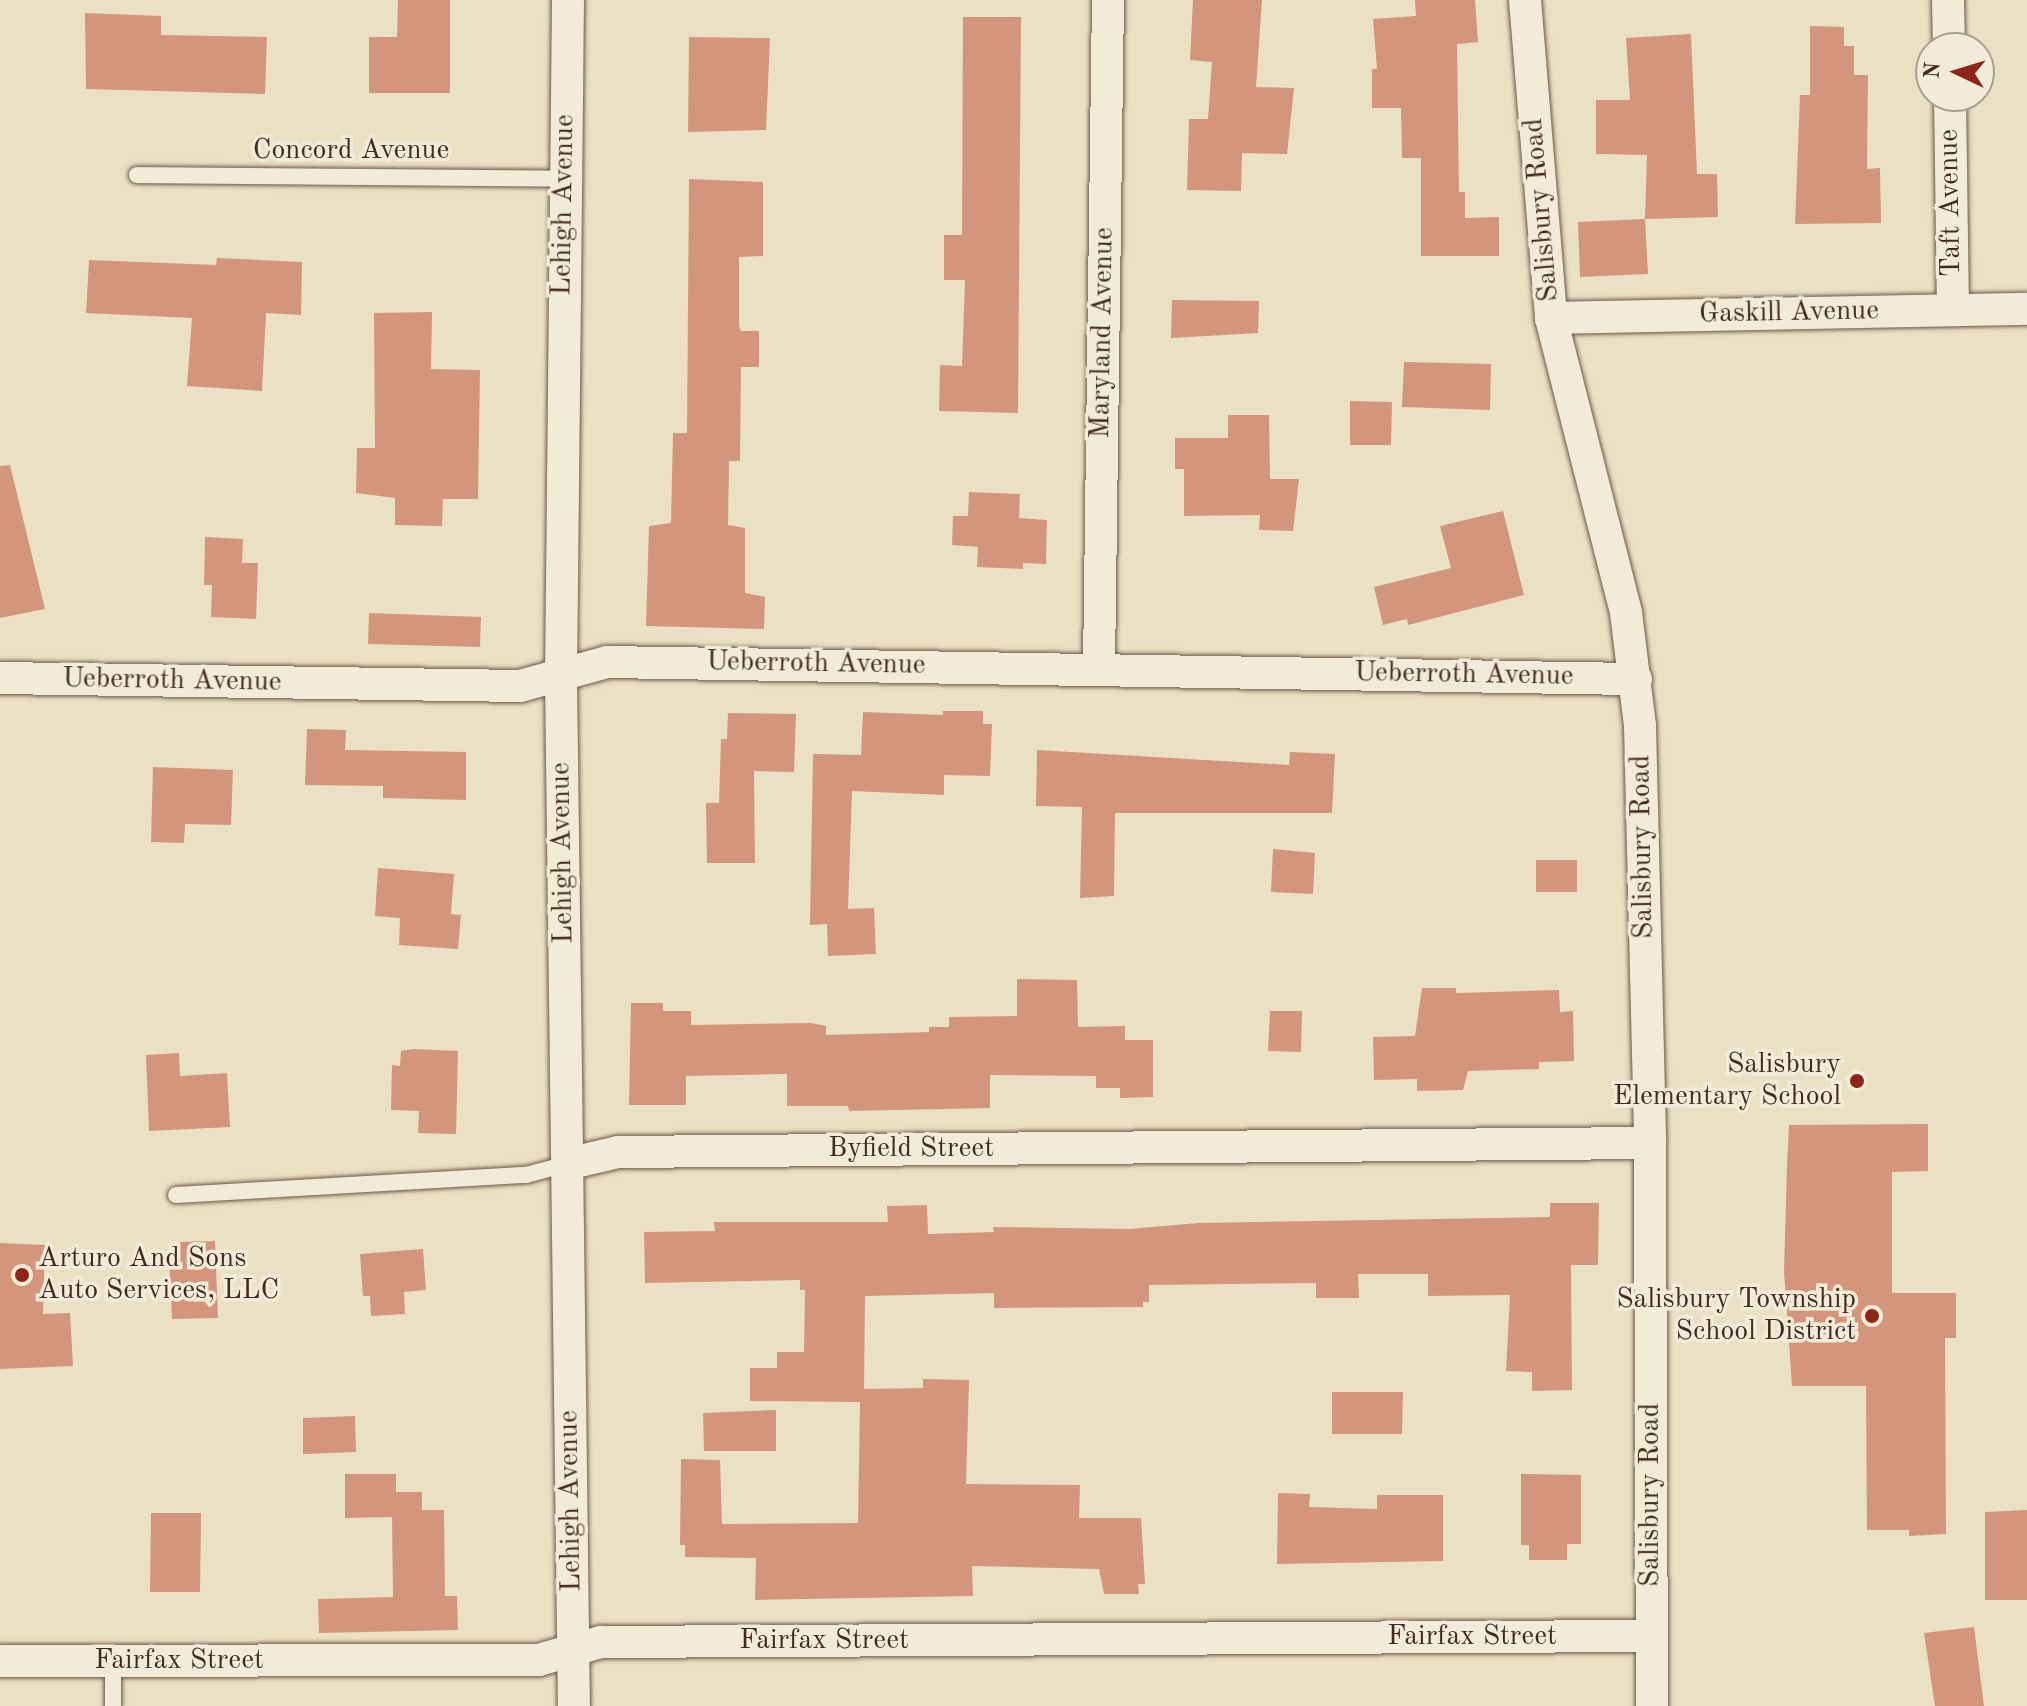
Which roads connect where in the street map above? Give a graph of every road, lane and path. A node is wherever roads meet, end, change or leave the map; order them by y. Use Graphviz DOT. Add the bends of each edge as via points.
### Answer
graph roads {
  1 [pos="568,0"];
  2 [pos="1108,0"];
  3 [pos="1525,0"];
  4 [pos="1948,0"];
  5 [pos="1949,32"];
  6 [pos="1950,112"];
  7 [pos="137,175"];
  8 [pos="564,179"];
  9 [pos="2027,309"];
  10 [pos="1953,310"];
  11 [pos="1551,318"];
  12 [pos="1099,667"];
  13 [pos="561,677"];
  14 [pos="0,678"];
  15 [pos="1636,679"];
  16 [pos="1650,1143"];
  17 [pos="567,1164"];
  18 [pos="176,1195"];
  19 [pos="1651,1636"];
  20 [pos="573,1652"];
  21 [pos="0,1661"];
  22 [pos="113,1661"];
  23 [pos="113,1706"];
  24 [pos="574,1706"];
  25 [pos="1652,1706"];
  1 -- 8 [label="street, Lehigh Avenue"];
  2 -- 12 [label="street, Maryland Avenue"];
  3 -- 11 [label="street, Salisbury Road"];
  4 -- 5 [label="street"];
  6 -- 10 [label="street, Taft Avenue"];
  7 -- 8 [label="lane, Concord Avenue"];
  8 -- 13 [label="street, Lehigh Avenue"];
  9 -- 10 [label="street, Gaskill Avenue"];
  10 -- 11 [label="street, Gaskill Avenue"];
  11 -- 15 [label="street, Salisbury Road" via="1626,613"];
  12 -- 13 [label="street, Ueberroth Avenue" via="607,662"];
  12 -- 15 [label="street, Ueberroth Avenue"];
  13 -- 14 [label="street, Ueberroth Avenue" via="520,686"];
  13 -- 17 [label="street, Lehigh Avenue"];
  15 -- 16 [label="street, Salisbury Road"];
  16 -- 17 [label="street, Byfield Street" via="618,1152"];
  16 -- 19 [label="street, Salisbury Road"];
  17 -- 18 [label="lane, Byfield Street" via="526,1175"];
  17 -- 20 [label="street, Lehigh Avenue"];
  19 -- 20 [label="street, Fairfax Street" via="601,1642"];
  19 -- 25 [label="street, Salisbury Road"];
  20 -- 22 [label="street, Fairfax Street" via="539,1660"];
  20 -- 24 [label="street, Lehigh Avenue"];
  21 -- 22 [label="street, Fairfax Street"];
  22 -- 23 [label="lane"];
}
